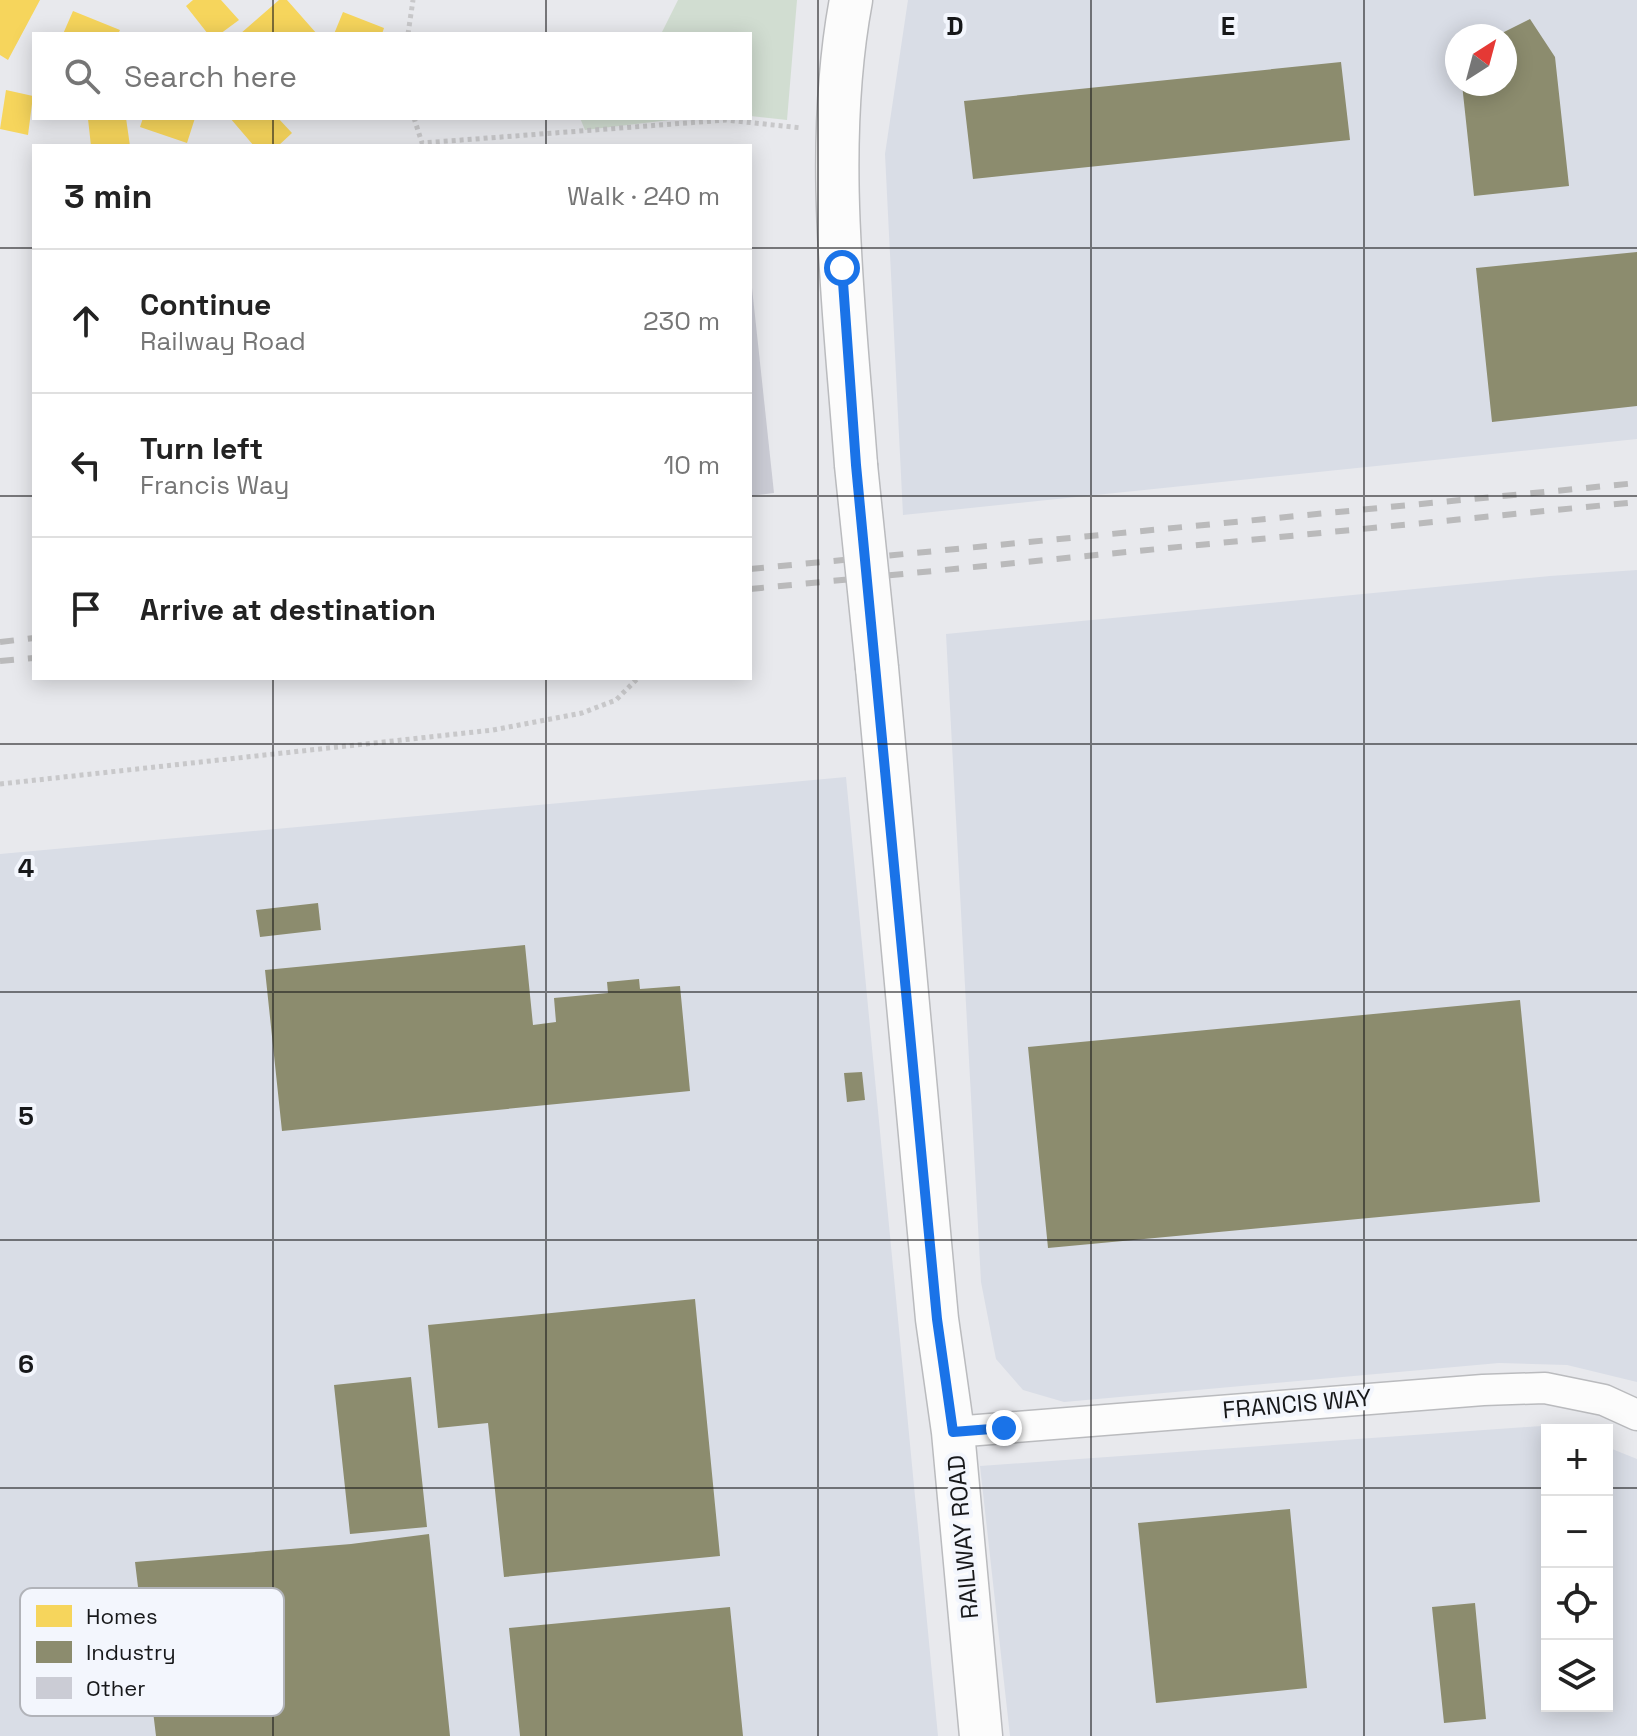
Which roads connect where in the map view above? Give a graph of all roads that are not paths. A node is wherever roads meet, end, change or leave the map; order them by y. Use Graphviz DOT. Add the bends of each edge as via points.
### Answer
graph roads {
  1 [pos="851,0"];
  2 [pos="1637,1415"];
  3 [pos="953,1432"];
  4 [pos="981,1736"];
  1 -- 3 [label="main road, RAILWAY ROAD, bridge" via="837,132 856,465 937,1319"];
  2 -- 3 [label="street, FRANCIS WAY" via="1604,1400 1545,1388"];
  3 -- 4 [label="main road, RAILWAY ROAD"];
}
